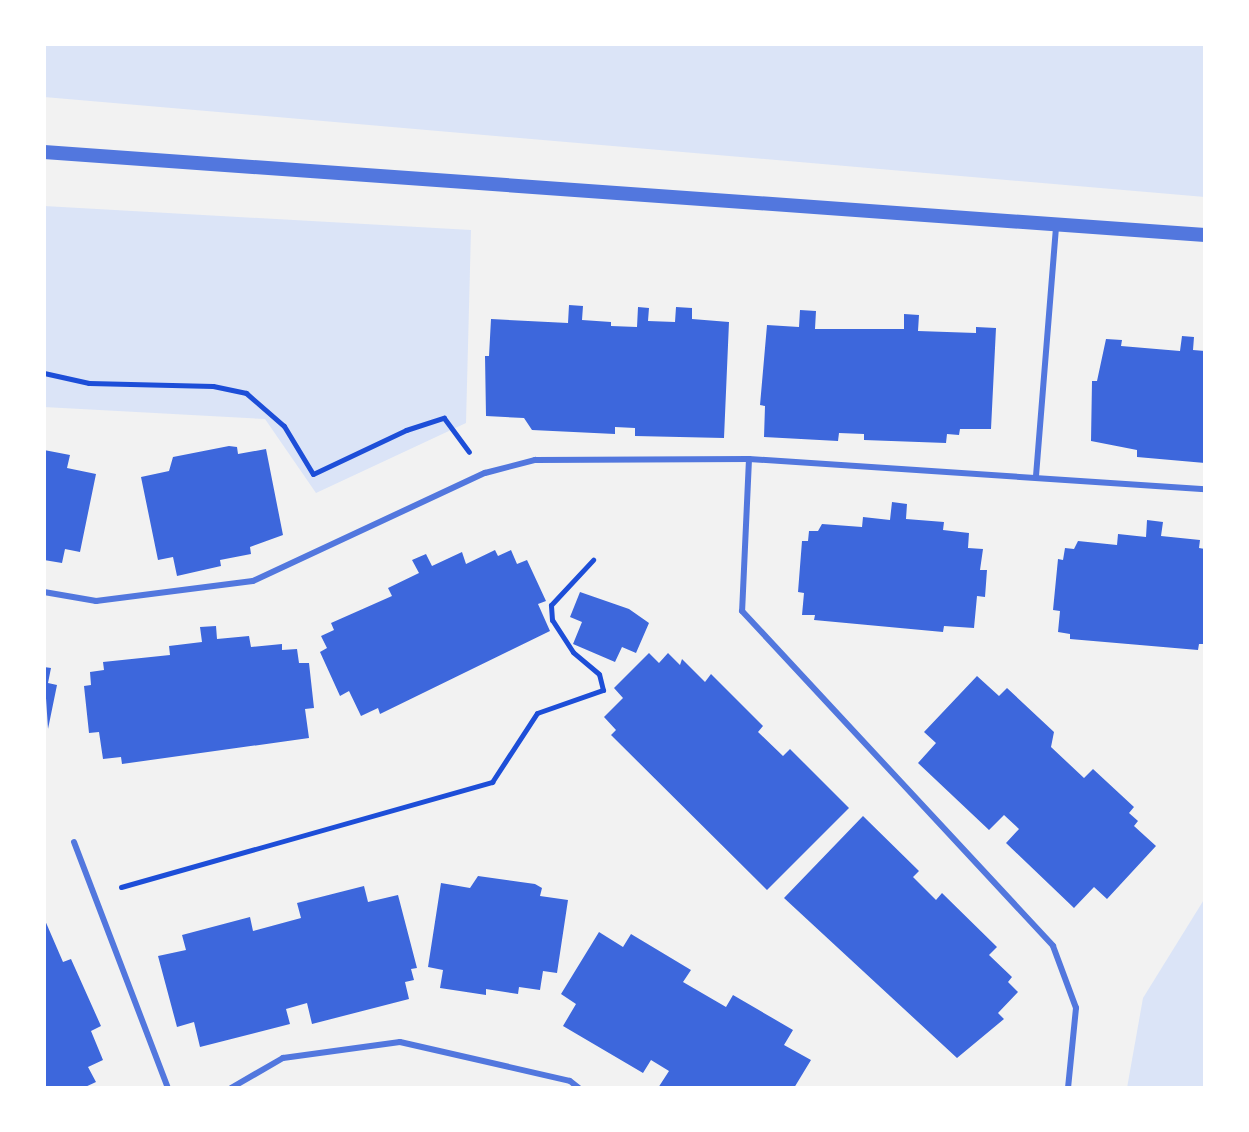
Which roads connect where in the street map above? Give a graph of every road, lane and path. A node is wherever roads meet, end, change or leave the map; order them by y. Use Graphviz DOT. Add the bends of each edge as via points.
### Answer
graph roads {
  1 [pos="44,152"];
  2 [pos="1057,222"];
  3 [pos="1205,235"];
  4 [pos="44,373"];
  5 [pos="749,459"];
  6 [pos="485,473"];
  7 [pos="1036,476"];
  8 [pos="1205,489"];
  9 [pos="593,560"];
  10 [pos="44,592"];
  11 [pos="74,842"];
  12 [pos="93,895"];
  13 [pos="168,1088"];
  14 [pos="231,1088"];
  15 [pos="579,1088"];
  16 [pos="1068,1088"];
  1 -- 2 [label="street"];
  2 -- 3 [label="street"];
  2 -- 7 [label="lane"];
  4 -- 6 [label="path" via="89,383 213,386 246,393 284,426 313,474 444,418"];
  5 -- 6 [label="lane" via="535,460"];
  5 -- 7 [label="lane"];
  5 -- 16 [label="lane" via="742,611 1053,946 1076,1008"];
  6 -- 10 [label="lane" via="253,581 96,601"];
  7 -- 8 [label="lane"];
  9 -- 12 [label="path" via="551,605 552,620 573,652 599,674 603,690 537,713 492,782"];
  11 -- 12 [label="lane"];
  12 -- 13 [label="lane"];
  14 -- 15 [label="lane" via="283,1058 400,1042 570,1081"];
}
